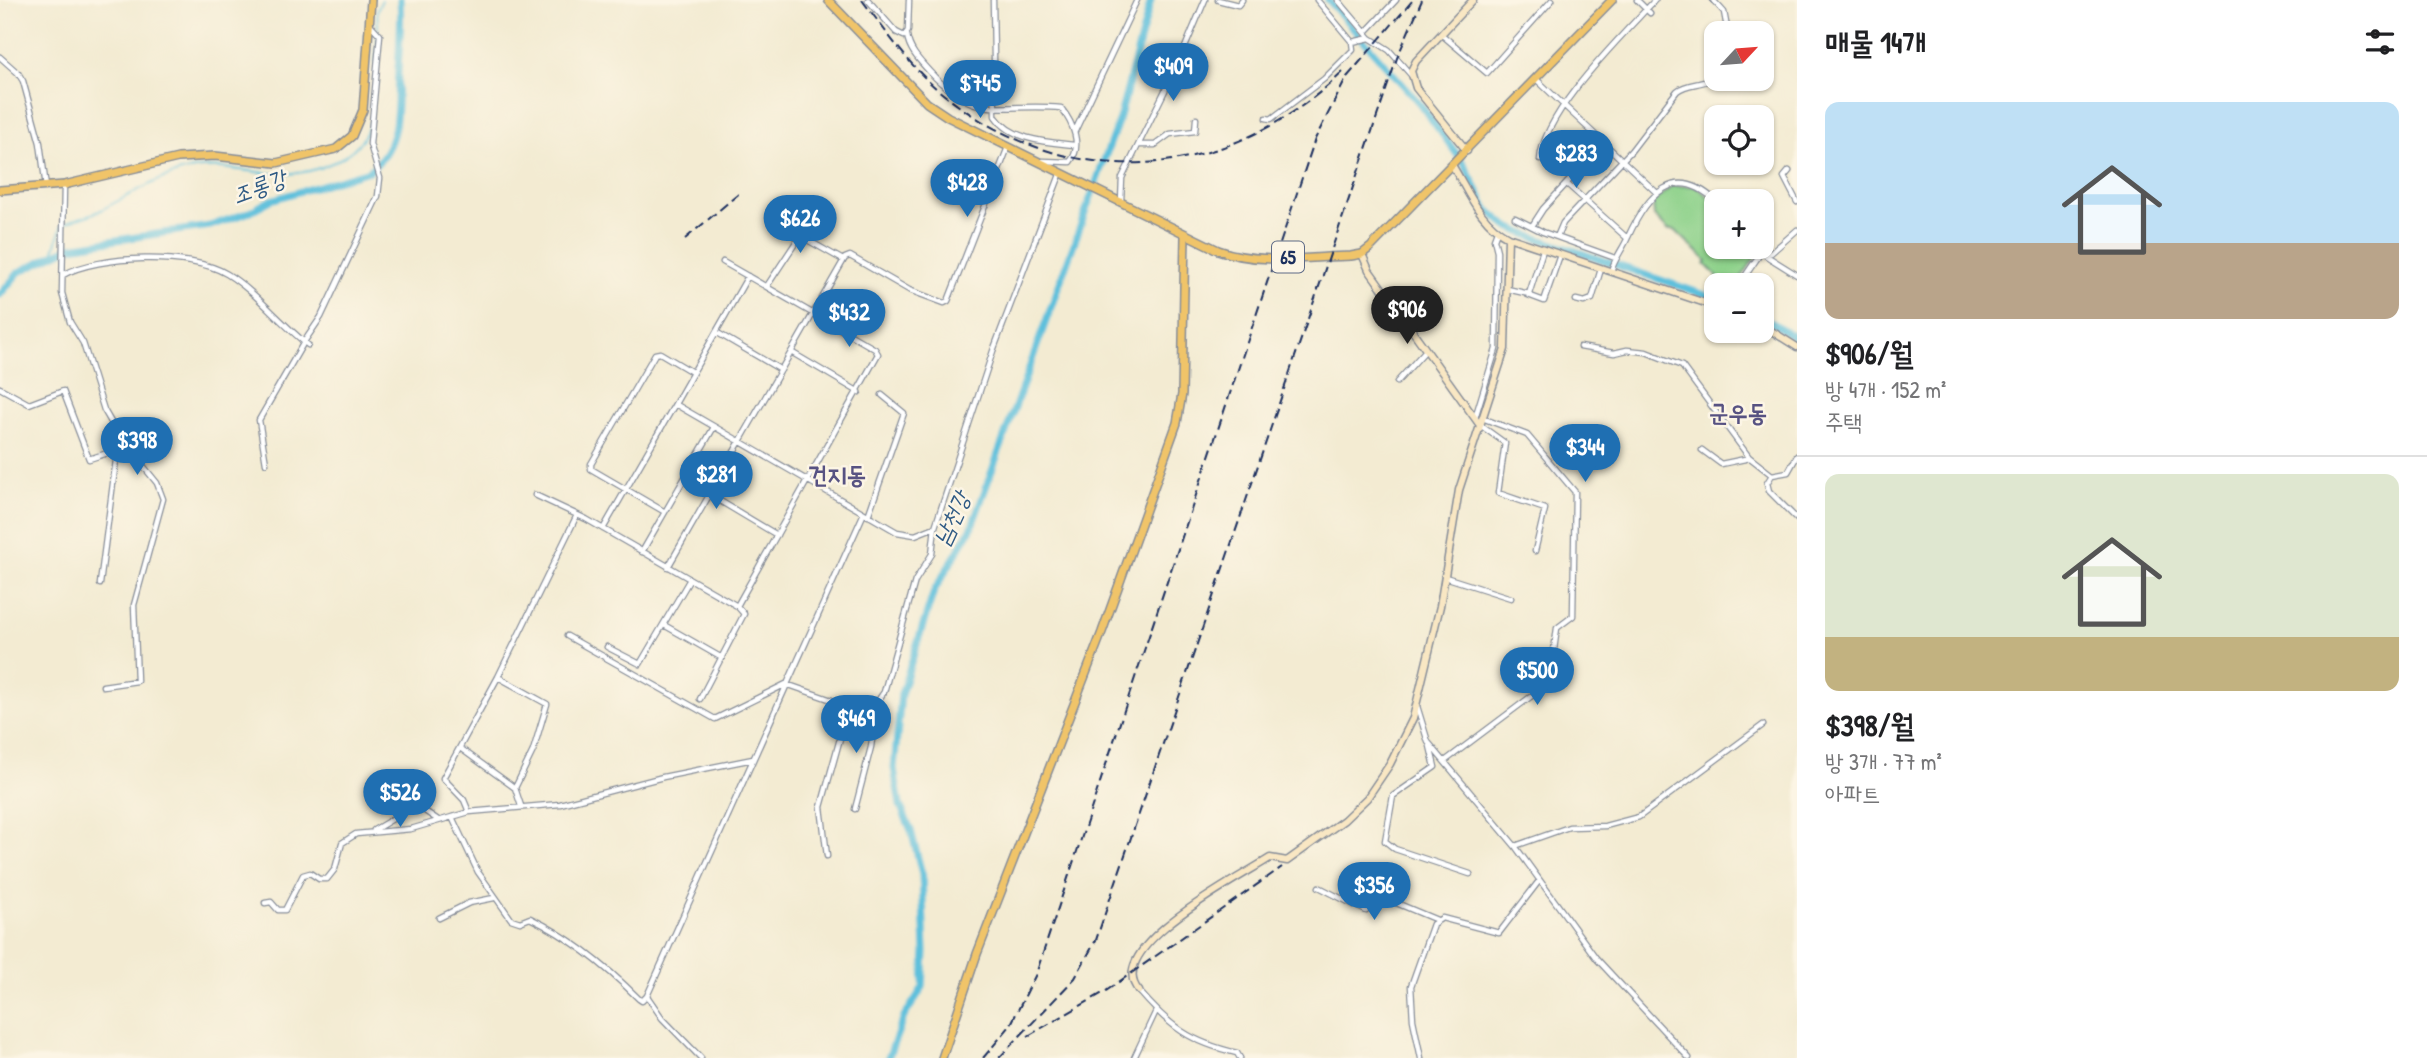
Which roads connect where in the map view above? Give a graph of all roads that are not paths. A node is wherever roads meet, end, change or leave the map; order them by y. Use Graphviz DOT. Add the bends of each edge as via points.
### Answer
graph roads {
  1 [pos="371,0"];
  2 [pos="828,0"];
  3 [pos="868,0"];
  4 [pos="909,0"];
  5 [pos="993,0"];
  6 [pos="1137,0"];
  7 [pos="1205,0"];
  8 [pos="1218,0"];
  9 [pos="1242,0"];
  10 [pos="1317,0"];
  11 [pos="1338,0"];
  12 [pos="1396,0"];
  13 [pos="1473,0"];
  14 [pos="1552,0"];
  15 [pos="1612,0"];
  16 [pos="1637,0"];
  17 [pos="1655,0"];
  18 [pos="1713,0"];
  19 [pos="1648,11"];
  20 [pos="1726,21"];
  21 [pos="369,24"];
  22 [pos="1441,34"];
  23 [pos="906,35"];
  24 [pos="1368,35"];
  25 [pos="1352,42"];
  26 [pos="0,57"];
  27 [pos="1411,75"];
  28 [pos="1536,79"];
  29 [pos="1704,82"];
  30 [pos="1564,105"];
  31 [pos="993,110"];
  32 [pos="1266,118"];
  33 [pos="1196,119"];
  34 [pos="1075,131"];
  35 [pos="1604,143"];
  36 [pos="1075,145"];
  37 [pos="1139,145"];
  38 [pos="1008,146"];
  39 [pos="1466,152"];
  40 [pos="1540,160"];
  41 [pos="1622,160"];
  42 [pos="1041,161"];
  43 [pos="1449,168"];
  44 [pos="1789,171"];
  45 [pos="1065,173"];
  46 [pos="1567,184"];
  47 [pos="64,185"];
  48 [pos="46,187"];
  49 [pos="1704,189"];
  50 [pos="0,190"];
  51 [pos="1657,193"];
  52 [pos="1584,200"];
  53 [pos="1121,202"];
  54 [pos="1797,202"];
  55 [pos="1516,218"];
  56 [pos="1532,226"];
  57 [pos="1797,230"];
  58 [pos="1497,232"];
  59 [pos="1185,235"];
  60 [pos="1508,237"];
  61 [pos="1557,237"];
  62 [pos="1627,238"];
  63 [pos="1201,243"];
  64 [pos="1544,250"];
  65 [pos="1774,250"];
  66 [pos="1362,254"];
  67 [pos="1184,255"];
  68 [pos="1560,255"];
  69 [pos="1615,258"];
  70 [pos="1770,259"];
  71 [pos="843,260"];
  72 [pos="723,262"];
  73 [pos="1602,268"];
  74 [pos="1611,268"];
  75 [pos="748,275"];
  76 [pos="1797,275"];
  77 [pos="62,276"];
  78 [pos="767,286"];
  79 [pos="1507,289"];
  80 [pos="1528,295"];
  81 [pos="1576,300"];
  82 [pos="1704,302"];
  83 [pos="1496,312"];
  84 [pos="1506,312"];
  85 [pos="813,314"];
  86 [pos="716,332"];
  87 [pos="1774,333"];
  88 [pos="306,344"];
  89 [pos="1580,347"];
  90 [pos="1797,347"];
  91 [pos="1426,350"];
  92 [pos="791,352"];
  93 [pos="781,370"];
  94 [pos="692,372"];
  95 [pos="1397,382"];
  96 [pos="0,388"];
  97 [pos="859,391"];
  98 [pos="882,395"];
  99 [pos="675,404"];
  100 [pos="1478,420"];
  101 [pos="714,427"];
  102 [pos="119,436"];
  103 [pos="741,442"];
  104 [pos="117,450"];
  105 [pos="1702,450"];
  106 [pos="1797,456"];
  107 [pos="1751,458"];
  108 [pos="266,463"];
  109 [pos="1795,466"];
  110 [pos="1772,475"];
  111 [pos="808,481"];
  112 [pos="626,488"];
  113 [pos="535,495"];
  114 [pos="710,495"];
  115 [pos="665,512"];
  116 [pos="866,514"];
  117 [pos="577,515"];
  118 [pos="1797,519"];
  119 [pos="935,527"];
  120 [pos="603,529"];
  121 [pos="778,535"];
  122 [pos="1535,551"];
  123 [pos="642,552"];
  124 [pos="668,567"];
  125 [pos="1444,577"];
  126 [pos="690,579"];
  127 [pos="100,584"];
  128 [pos="1511,598"];
  129 [pos="737,606"];
  130 [pos="664,625"];
  131 [pos="567,635"];
  132 [pos="607,647"];
  133 [pos="722,658"];
  134 [pos="498,677"];
  135 [pos="786,684"];
  136 [pos="103,686"];
  137 [pos="700,699"];
  138 [pos="877,702"];
  139 [pos="1416,705"];
  140 [pos="849,706"];
  141 [pos="1763,725"];
  142 [pos="1428,742"];
  143 [pos="460,748"];
  144 [pos="753,759"];
  145 [pos="1445,761"];
  146 [pos="515,788"];
  147 [pos="521,806"];
  148 [pos="855,809"];
  149 [pos="469,812"];
  150 [pos="452,817"];
  151 [pos="439,820"];
  152 [pos="363,833"];
  153 [pos="1515,846"];
  154 [pos="827,856"];
  155 [pos="1470,874"];
  156 [pos="1539,881"];
  157 [pos="1319,887"];
  158 [pos="494,898"];
  159 [pos="265,902"];
  160 [pos="439,918"];
  161 [pos="1437,920"];
  162 [pos="1139,991"];
  163 [pos="647,996"];
  164 [pos="1156,1011"];
  165 [pos="701,1058"];
  166 [pos="942,1058"];
  167 [pos="1134,1058"];
  168 [pos="1240,1058"];
  169 [pos="1422,1058"];
  170 [pos="1689,1058"];
  1 -- 21 [label="main road"];
  2 -- 38 [label="main road, 65" via="932,107"];
  3 -- 23 [label="street" via="896,32"];
  4 -- 23 [label="street"];
  5 -- 31 [label="street"];
  6 -- 34 [label="street"];
  7 -- 37 [label="street"];
  8 -- 9 [label="street" via="1238,5"];
  10 -- 25 [label="street"];
  11 -- 24 [label="street"];
  12 -- 24 [label="street"];
  13 -- 22 [label="street"];
  14 -- 22 [label="street" via="1487,73"];
  15 -- 28 [label="main road"];
  16 -- 19 [label="street"];
  17 -- 19 [label="street"];
  18 -- 20 [label="street"];
  19 -- 30 [label="street"];
  21 -- 47 [label="main road" via="363,110 352,136 336,149 276,163 215,156 167,160"];
  21 -- 88 [label="street" via="380,37 370,144 379,190"];
  22 -- 27 [label="street" via="1413,65"];
  23 -- 31 [label="street" via="909,48 948,90"];
  24 -- 25 [label="street"];
  24 -- 27 [label="street"];
  25 -- 32 [label="street" via="1353,50 1324,79 1272,119"];
  26 -- 48 [label="street" via="18,73 24,86 40,143"];
  27 -- 39 [label="street"];
  28 -- 30 [label="street"];
  28 -- 39 [label="main road"];
  29 -- 41 [label="street" via="1676,91"];
  30 -- 35 [label="street"];
  30 -- 40 [label="street" via="1547,134"];
  31 -- 34 [label="street" via="1061,108"];
  31 -- 36 [label="street" via="1001,125 1018,134"];
  33 -- 37 [label="street" via="1195,131"];
  34 -- 36 [label="street"];
  35 -- 41 [label="street"];
  35 -- 46 [label="street"];
  36 -- 42 [label="street" via="1070,162"];
  37 -- 53 [label="street" via="1122,178"];
  38 -- 42 [label="main road, 65"];
  38 -- 71 [label="street" via="948,302 909,290 850,256"];
  39 -- 43 [label="main road"];
  41 -- 51 [label="street"];
  41 -- 52 [label="street"];
  42 -- 45 [label="main road, 65"];
  43 -- 58 [label="street"];
  43 -- 66 [label="main road"];
  44 -- 54 [label="street" via="1784,177"];
  45 -- 53 [label="main road, 65"];
  45 -- 119 [label="street" via="1039,222"];
  46 -- 52 [label="street"];
  46 -- 56 [label="street"];
  47 -- 48 [label="main road"];
  47 -- 77 [label="street"];
  48 -- 50 [label="main road"];
  49 -- 51 [label="street" via="1687,183"];
  51 -- 62 [label="street" via="1638,215"];
  52 -- 61 [label="street"];
  52 -- 62 [label="street"];
  53 -- 59 [label="main road, 65"];
  55 -- 56 [label="street"];
  56 -- 61 [label="street"];
  57 -- 65 [label="street"];
  58 -- 60 [label="street"];
  58 -- 83 [label="street"];
  59 -- 63 [label="main road, 65"];
  59 -- 67 [label="main road"];
  60 -- 64 [label="street"];
  60 -- 79 [label="street"];
  61 -- 69 [label="street"];
  62 -- 69 [label="street"];
  63 -- 66 [label="main road, 65" via="1235,256"];
  63 -- 67 [label="main road"];
  64 -- 68 [label="street"];
  64 -- 80 [label="street"];
  66 -- 91 [label="street"];
  67 -- 166 [label="main road" via="1182,394 1177,424"];
  68 -- 73 [label="street"];
  68 -- 80 [label="street" via="1544,300"];
  69 -- 74 [label="street"];
  70 -- 76 [label="street"];
  71 -- 78 [label="street" via="798,239"];
  71 -- 85 [label="street"];
  72 -- 75 [label="street"];
  73 -- 74 [label="street"];
  73 -- 81 [label="street" via="1592,299"];
  74 -- 82 [label="street"];
  75 -- 78 [label="street"];
  75 -- 86 [label="street"];
  77 -- 88 [label="street" via="84,265 110,261 181,261 211,267 234,279"];
  77 -- 102 [label="street" via="70,322 83,343 104,410"];
  78 -- 85 [label="street"];
  79 -- 80 [label="street"];
  79 -- 84 [label="street"];
  83 -- 84 [label="street"];
  83 -- 100 [label="street" via="1495,354"];
  84 -- 100 [label="street" via="1503,359"];
  85 -- 92 [label="street"];
  85 -- 97 [label="street" via="877,351 878,358"];
  86 -- 93 [label="street"];
  86 -- 94 [label="street"];
  87 -- 90 [label="street"];
  88 -- 108 [label="street" via="259,421"];
  89 -- 107 [label="street" via="1646,352 1682,366"];
  91 -- 95 [label="street"];
  91 -- 100 [label="street"];
  92 -- 93 [label="street"];
  92 -- 97 [label="street"];
  93 -- 103 [label="street"];
  94 -- 99 [label="street"];
  94 -- 112 [label="street" via="657,353 624,406 591,468"];
  96 -- 104 [label="street" via="29,404 63,391 89,458"];
  97 -- 111 [label="street"];
  98 -- 116 [label="street" via="904,413"];
  99 -- 101 [label="street"];
  99 -- 112 [label="street"];
  100 -- 122 [label="street" via="1505,443 1498,493 1545,509"];
  100 -- 125 [label="street"];
  100 -- 145 [label="street" via="1527,435 1575,492 1573,615 1556,628 1554,650 1537,692"];
  101 -- 103 [label="street"];
  101 -- 115 [label="street"];
  102 -- 104 [label="street"];
  102 -- 136 [label="street" via="158,485 163,505 134,605 137,681"];
  103 -- 111 [label="street"];
  103 -- 114 [label="street"];
  104 -- 127 [label="street"];
  105 -- 107 [label="street" via="1721,464"];
  106 -- 109 [label="street"];
  107 -- 110 [label="street"];
  109 -- 110 [label="street"];
  110 -- 118 [label="street" via="1767,487"];
  111 -- 116 [label="street"];
  111 -- 121 [label="street"];
  112 -- 115 [label="street"];
  112 -- 120 [label="street"];
  113 -- 117 [label="street"];
  114 -- 121 [label="street"];
  114 -- 124 [label="street"];
  115 -- 123 [label="street"];
  116 -- 119 [label="street" via="897,532"];
  116 -- 135 [label="street"];
  117 -- 120 [label="street"];
  117 -- 134 [label="street"];
  119 -- 138 [label="street" via="932,554 915,581 884,692"];
  120 -- 123 [label="street"];
  121 -- 129 [label="street"];
  123 -- 124 [label="street"];
  124 -- 126 [label="street"];
  125 -- 128 [label="street"];
  125 -- 139 [label="street"];
  126 -- 129 [label="street"];
  126 -- 130 [label="street"];
  129 -- 133 [label="street" via="744,614"];
  130 -- 132 [label="street" via="640,664"];
  130 -- 133 [label="street"];
  131 -- 135 [label="street" via="715,719"];
  133 -- 137 [label="street"];
  134 -- 143 [label="street"];
  134 -- 146 [label="street" via="547,704 533,751"];
  135 -- 140 [label="street"];
  135 -- 144 [label="street"];
  138 -- 140 [label="street"];
  138 -- 148 [label="street"];
  139 -- 142 [label="street"];
  139 -- 162 [label="street" via="1390,764 1360,806 1287,861 1270,858 1156,932 1130,974"];
  140 -- 154 [label="street" via="821,807"];
  141 -- 153 [label="street" via="1639,817 1600,827 1569,827"];
  142 -- 145 [label="street"];
  142 -- 155 [label="street" via="1435,767 1393,796 1385,841 1395,849"];
  143 -- 146 [label="street"];
  143 -- 149 [label="street" via="443,778"];
  144 -- 147 [label="street" via="560,804"];
  144 -- 163 [label="street"];
  145 -- 153 [label="street"];
  146 -- 147 [label="street"];
  147 -- 149 [label="street"];
  149 -- 150 [label="street"];
  150 -- 151 [label="street"];
  150 -- 158 [label="street"];
  151 -- 152 [label="street" via="411,829"];
  151 -- 152 [label="street" via="416,805"];
  152 -- 159 [label="street" via="345,840 327,879 303,875 287,908 281,911"];
  153 -- 156 [label="street"];
  156 -- 161 [label="street" via="1499,933"];
  156 -- 170 [label="street" via="1597,958"];
  157 -- 161 [label="street" via="1366,911 1382,897"];
  158 -- 160 [label="street"];
  158 -- 163 [label="street" via="511,919 530,918 559,933 590,954 639,999"];
  161 -- 169 [label="street" via="1413,975 1413,1020"];
  162 -- 164 [label="street"];
  163 -- 165 [label="street"];
  164 -- 167 [label="street"];
  164 -- 168 [label="street" via="1168,1024"];
}
